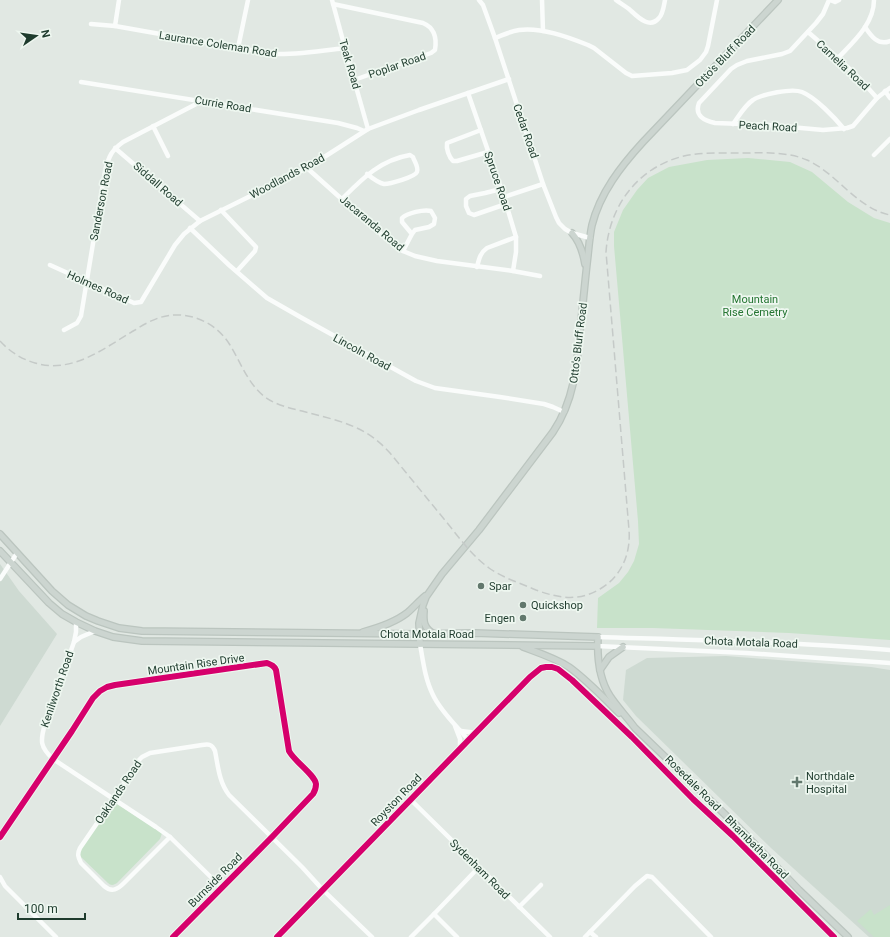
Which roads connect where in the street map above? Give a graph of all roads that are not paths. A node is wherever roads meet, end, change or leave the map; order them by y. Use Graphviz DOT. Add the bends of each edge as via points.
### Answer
graph roads {
  1 [pos="119,0"];
  2 [pos="248,0"];
  3 [pos="542,0"];
  4 [pos="616,0"];
  5 [pos="665,0"];
  6 [pos="717,0"];
  7 [pos="778,0"];
  8 [pos="830,0"];
  9 [pos="839,0"];
  10 [pos="874,0"];
  11 [pos="332,2"];
  12 [pos="482,2"];
  13 [pos="91,24"];
  14 [pos="115,26"];
  15 [pos="865,27"];
  16 [pos="543,31"];
  17 [pos="808,32"];
  18 [pos="495,38"];
  19 [pos="890,41"];
  20 [pos="238,48"];
  21 [pos="344,48"];
  22 [pos="838,58"];
  23 [pos="508,79"];
  24 [pos="354,80"];
  25 [pos="81,82"];
  26 [pos="888,90"];
  27 [pos="468,93"];
  28 [pos="877,98"];
  29 [pos="890,98"];
  30 [pos="202,101"];
  31 [pos="733,124"];
  32 [pos="153,126"];
  33 [pos="844,129"];
  34 [pos="366,130"];
  35 [pos="481,130"];
  36 [pos="890,139"];
  37 [pos="115,148"];
  38 [pos="488,152"];
  39 [pos="874,155"];
  40 [pos="168,156"];
  41 [pos="307,168"];
  42 [pos="367,174"];
  43 [pos="544,184"];
  44 [pos="501,189"];
  45 [pos="504,197"];
  46 [pos="342,199"];
  47 [pos="506,204"];
  48 [pos="221,210"];
  49 [pos="200,221"];
  50 [pos="190,228"];
  51 [pos="572,232"];
  52 [pos="412,234"];
  53 [pos="516,237"];
  54 [pos="590,238"];
  55 [pos="403,251"];
  56 [pos="50,266"];
  57 [pos="477,267"];
  58 [pos="586,270"];
  59 [pos="237,271"];
  60 [pos="513,271"];
  61 [pos="540,276"];
  62 [pos="86,282"];
  63 [pos="144,298"];
  64 [pos="64,330"];
  65 [pos="564,412"];
  66 [pos="0,534"];
  67 [pos="0,551"];
  68 [pos="17,553"];
  69 [pos="10,563"];
  70 [pos="0,579"];
  71 [pos="427,595"];
  72 [pos="76,622"];
  73 [pos="95,631"];
  74 [pos="357,634"];
  75 [pos="419,634"];
  76 [pos="434,634"];
  77 [pos="598,637"];
  78 [pos="74,642"];
  79 [pos="420,644"];
  80 [pos="520,646"];
  81 [pos="597,646"];
  82 [pos="623,647"];
  83 [pos="890,650"];
  84 [pos="890,663"];
  85 [pos="600,670"];
  86 [pos="530,678"];
  87 [pos="455,724"];
  88 [pos="635,728"];
  89 [pos="461,732"];
  90 [pos="476,733"];
  91 [pos="469,740"];
  92 [pos="460,750"];
  93 [pos="53,759"];
  94 [pos="114,798"];
  95 [pos="411,800"];
  96 [pos="0,837"];
  97 [pos="170,837"];
  98 [pos="272,837"];
  99 [pos="479,867"];
  100 [pos="0,876"];
  101 [pos="541,885"];
  102 [pos="222,888"];
  103 [pos="323,890"];
  104 [pos="519,907"];
  105 [pos="434,914"];
  106 [pos="590,932"];
  107 [pos="56,937"];
  108 [pos="173,937"];
  109 [pos="277,937"];
  110 [pos="372,937"];
  111 [pos="411,937"];
  112 [pos="457,937"];
  113 [pos="550,937"];
  114 [pos="585,937"];
  115 [pos="596,937"];
  116 [pos="711,937"];
  117 [pos="834,937"];
  118 [pos="848,937"];
  1 -- 14 [label="street"];
  2 -- 20 [label="street"];
  3 -- 16 [label="street"];
  4 -- 5 [label="street" via="648,23 659,18"];
  6 -- 16 [label="street" via="708,46 703,57 691,68 677,72 632,76 594,48"];
  7 -- 54 [label="main road, Otto's Bluff Road" via="630,156 603,198 594,218"];
  8 -- 9 [label="street"];
  8 -- 17 [label="street" via="823,14"];
  10 -- 15 [label="street" via="872,14"];
  11 -- 21 [label="street, Teak Road"];
  11 -- 24 [label="street, Poplar Road" via="423,23 432,29 434,35 435,50 431,53"];
  12 -- 18 [label="street, Cedar Road"];
  13 -- 14 [label="street, Laurance Coleman Road"];
  14 -- 20 [label="street, Laurance Coleman Road"];
  15 -- 19 [label="street" via="878,41"];
  15 -- 22 [label="street"];
  16 -- 18 [label="street" via="513,31"];
  17 -- 22 [label="street, Camelia Road"];
  17 -- 31 [label="street" via="790,51 737,65 699,104 697,109 704,120"];
  18 -- 23 [label="street, Cedar Road"];
  20 -- 21 [label="street, Laurance Coleman Road" via="285,55"];
  21 -- 24 [label="street, Teak Road"];
  22 -- 28 [label="street, Camelia Road"];
  23 -- 27 [label="street, Woodlands Road"];
  23 -- 43 [label="street, Cedar Road"];
  24 -- 34 [label="street, Teak Road"];
  25 -- 30 [label="street, Currie Road"];
  26 -- 28 [label="street"];
  26 -- 29 [label="street"];
  27 -- 34 [label="street, Woodlands Road"];
  27 -- 35 [label="street, Spruce Road"];
  28 -- 33 [label="street" via="853,126"];
  30 -- 32 [label="street, Sanderson Road"];
  30 -- 34 [label="street, Currie Road" via="338,123"];
  31 -- 33 [label="street, Peach Road"];
  31 -- 33 [label="street, Peach Road" via="752,101 762,96 793,90 804,92"];
  32 -- 37 [label="street, Sanderson Road"];
  32 -- 40 [label="street"];
  34 -- 41 [label="street, Woodlands Road"];
  35 -- 38 [label="street, Spruce Road"];
  35 -- 38 [label="street" via="447,143 450,158 457,161"];
  36 -- 39 [label="street"];
  37 -- 49 [label="street, Siddall Road"];
  37 -- 62 [label="street, Sanderson Road" via="105,170"];
  38 -- 44 [label="street, Spruce Road"];
  41 -- 46 [label="street, Jacaranda Road"];
  41 -- 48 [label="street, Woodlands Road"];
  42 -- 42 [label="street" via="384,184 414,175 417,169 410,155 384,163"];
  42 -- 46 [label="street"];
  43 -- 45 [label="street"];
  43 -- 51 [label="street, Cedar Road" via="559,223"];
  44 -- 45 [label="street, Spruce Road"];
  44 -- 47 [label="street" via="470,196 466,199 466,206 469,213 474,215"];
  45 -- 47 [label="street, Spruce Road"];
  46 -- 55 [label="street, Jacaranda Road"];
  47 -- 53 [label="street, Spruce Road"];
  48 -- 49 [label="street, Woodlands Road"];
  48 -- 59 [label="street" via="256,247"];
  49 -- 50 [label="street, Woodlands Road"];
  50 -- 59 [label="street, Lincoln Road"];
  50 -- 63 [label="street, Woodlands Road" via="175,245"];
  51 -- 54 [label="street, Cedar Road"];
  51 -- 58 [label="main road" via="580,244"];
  52 -- 52 [label="street" via="415,230 434,224 435,218 431,211 403,216 402,222"];
  52 -- 55 [label="street"];
  53 -- 57 [label="street" via="483,251"];
  53 -- 60 [label="street, Spruce Road"];
  54 -- 58 [label="main road, Otto's Bluff Road"];
  55 -- 57 [label="street, Jacaranda Road" via="437,261"];
  56 -- 62 [label="street, Holmes Road"];
  57 -- 60 [label="street, Jacaranda Road"];
  58 -- 65 [label="main road, Otto's Bluff Road" via="575,379"];
  59 -- 65 [label="street, Lincoln Road" via="267,298 416,382 435,388 544,404"];
  60 -- 61 [label="street, Jacaranda Road"];
  62 -- 63 [label="street, Holmes Road" via="134,303 141,302"];
  62 -- 64 [label="street, Sanderson Road" via="81,316 77,323"];
  65 -- 71 [label="main road, Otto's Bluff Road" via="554,432"];
  66 -- 68 [label="main road, Chota Motala Road"];
  67 -- 69 [label="main road, Chota Motala Road"];
  68 -- 69 [label="street"];
  68 -- 74 [label="main road, Chota Motala Road" via="68,605 86,616 119,628 142,631"];
  69 -- 70 [label="street"];
  69 -- 72 [label="main road, Chota Motala Road" via="49,603"];
  71 -- 74 [label="main road" via="400,617"];
  71 -- 75 [label="main road, Otto's Bluff Road" via="421,613"];
  71 -- 76 [label="main road" via="425,624"];
  72 -- 73 [label="main road, Chota Motala Road"];
  72 -- 78 [label="street, Kenilworth Road"];
  73 -- 78 [label="street, Kenilworth Road"];
  73 -- 79 [label="main road, Chota Motala Road" via="113,637 142,641"];
  74 -- 75 [label="main road, Chota Motala Road"];
  75 -- 76 [label="main road, Chota Motala Road"];
  75 -- 79 [label="main road, Otto's Bluff Road"];
  76 -- 77 [label="main road, Chota Motala Road"];
  77 -- 81 [label="main road, Bhambatha Road"];
  77 -- 83 [label="street, Chota Motala Road" via="814,644"];
  78 -- 93 [label="street, Kenilworth Road" via="42,736 43,748"];
  79 -- 80 [label="main road, Chota Motala Road"];
  79 -- 87 [label="street, Otto's Bluff Road" via="425,674 433,695"];
  80 -- 81 [label="main road, Chota Motala Road"];
  80 -- 88 [label="main road" via="548,656 568,667"];
  81 -- 82 [label="street, Chota Motala Road"];
  81 -- 85 [label="main road, Bhambatha Road"];
  82 -- 84 [label="street, Chota Motala Road"];
  82 -- 85 [label="main road" via="610,657"];
  85 -- 88 [label="main road, Bhambatha Road" via="609,695"];
  86 -- 90 [label="street, Royston Road"];
  86 -- 117 [label="street, Rosedale Road" via="541,668 552,667 572,680"];
  87 -- 89 [label="street, Otto's Bluff Road"];
  87 -- 92 [label="street" via="460,739"];
  88 -- 118 [label="main road, Bhambatha Road"];
  89 -- 90 [label="street"];
  89 -- 91 [label="street, Otto's Bluff Road"];
  90 -- 91 [label="street, Royston Road"];
  91 -- 92 [label="street, Royston Road"];
  92 -- 95 [label="street, Royston Road"];
  93 -- 94 [label="street, Kenilworth Road"];
  93 -- 96 [label="street, Mountain Rise Drive"];
  93 -- 98 [label="street, Mountain Rise Drive" via="93,698 107,687 270,664 276,670 289,751 312,776 316,785 313,794"];
  94 -- 97 [label="street, Kenilworth Road"];
  94 -- 97 [label="street, Oaklands Road" via="78,852 80,863 107,889 120,887"];
  94 -- 98 [label="street, Oaklands Road" via="139,760 146,754 208,744 214,747 224,789"];
  95 -- 99 [label="street, Sydenham Road"];
  95 -- 103 [label="street, Royston Road"];
  97 -- 102 [label="street, Kenilworth Road"];
  98 -- 102 [label="street, Burnside Road"];
  98 -- 103 [label="street, Oaklands Road"];
  99 -- 104 [label="street, Sydenham Road"];
  99 -- 105 [label="street"];
  100 -- 107 [label="street" via="12,894"];
  101 -- 104 [label="street"];
  102 -- 108 [label="street, Burnside Road"];
  103 -- 109 [label="street, Royston Road"];
  103 -- 110 [label="street, Oaklands Road"];
  104 -- 113 [label="street, Sydenham Road"];
  105 -- 111 [label="street"];
  105 -- 112 [label="street"];
  106 -- 114 [label="street"];
  106 -- 115 [label="street"];
  106 -- 116 [label="street" via="647,876 652,877"];
}
